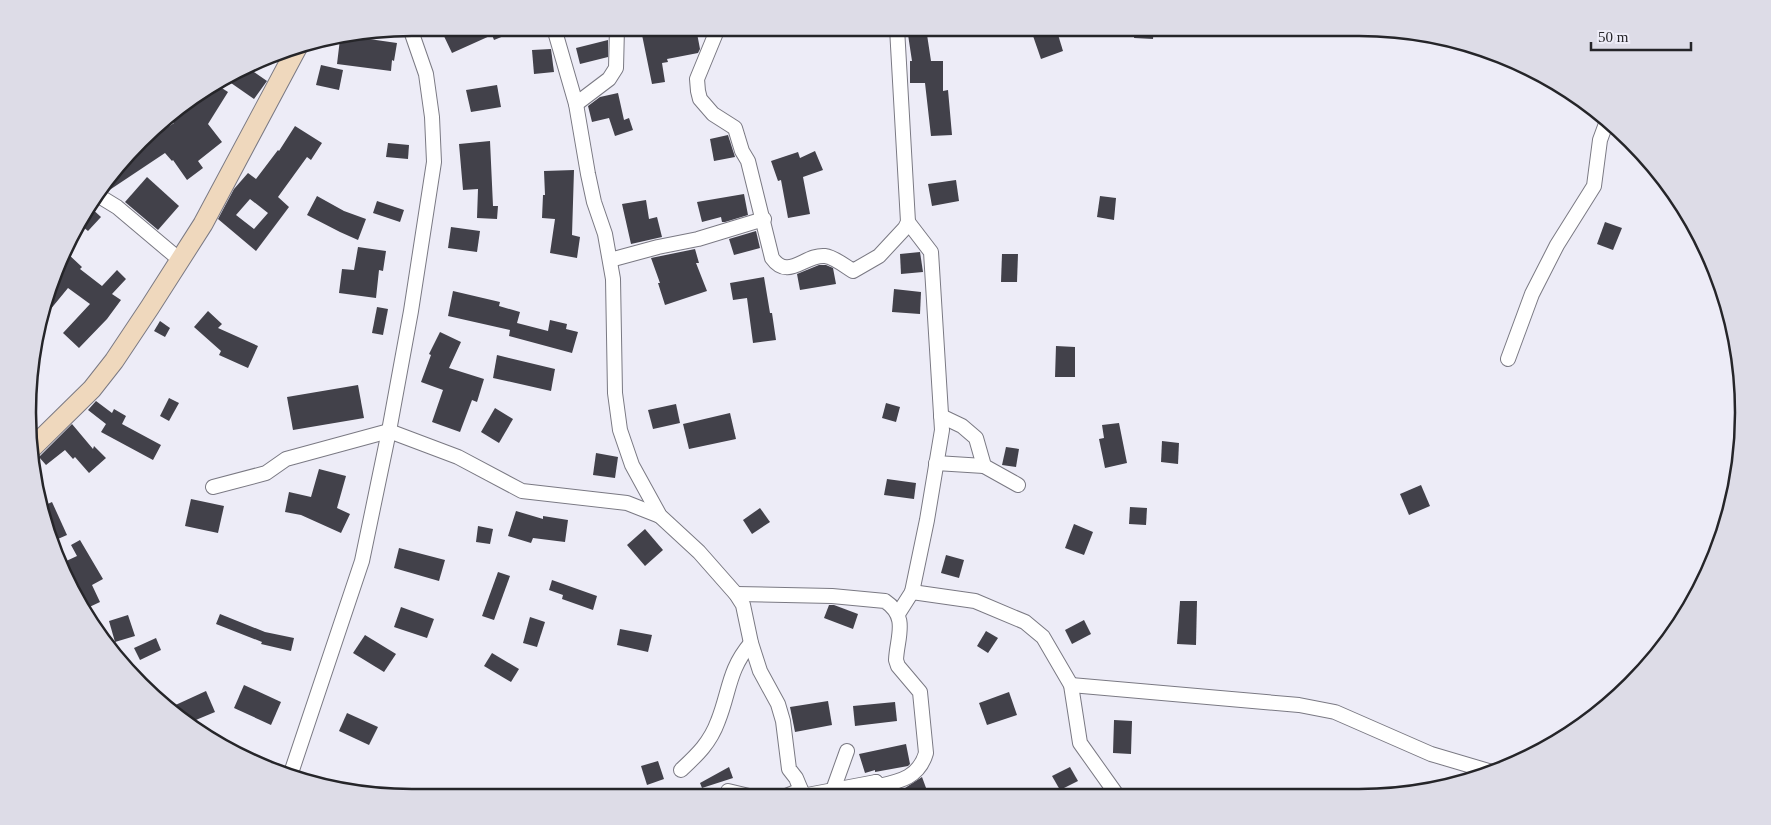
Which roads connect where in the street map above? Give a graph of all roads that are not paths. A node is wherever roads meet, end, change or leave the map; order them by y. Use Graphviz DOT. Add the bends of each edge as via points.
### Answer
graph roads {
  1 [pos="413,36"];
  2 [pos="556,36"];
  3 [pos="617,36"];
  4 [pos="715,36"];
  5 [pos="897,36"];
  6 [pos="293,56"];
  7 [pos="576,104"];
  8 [pos="1604,128"];
  9 [pos="103,199"];
  10 [pos="764,219"];
  11 [pos="908,222"];
  12 [pos="180,260"];
  13 [pos="610,260"];
  14 [pos="1508,358"];
  15 [pos="941,416"];
  16 [pos="389,431"];
  17 [pos="37,443"];
  18 [pos="936,463"];
  19 [pos="984,466"];
  20 [pos="1018,485"];
  21 [pos="212,487"];
  22 [pos="644,487"];
  23 [pos="627,503"];
  24 [pos="660,516"];
  25 [pos="912,592"];
  26 [pos="736,594"];
  27 [pos="898,614"];
  28 [pos="751,643"];
  29 [pos="1071,685"];
  30 [pos="847,751"];
  31 [pos="292,769"];
  32 [pos="1480,769"];
  33 [pos="680,770"];
  34 [pos="876,782"];
  35 [pos="800,789"];
  36 [pos="833,789"];
  37 [pos="846,789"];
  38 [pos="872,789"];
  39 [pos="1113,789"];
  1 -- 16 [label="street" via="426,74 434,162"];
  2 -- 7 [label="street"];
  3 -- 7 [label="street" via="616,68 609,79"];
  4 -- 10 [label="street" via="697,78 700,99 713,114 735,128"];
  5 -- 11 [label="street"];
  6 -- 12 [label="street" via="203,224"];
  7 -- 13 [label="street" via="590,184"];
  8 -- 14 [label="street" via="1594,186 1557,245 1532,294"];
  9 -- 12 [label="street"];
  10 -- 11 [label="street" via="776,264 783,268 800,265 810,257 826,256 853,270 879,256"];
  10 -- 13 [label="street"];
  11 -- 15 [label="street" via="931,252"];
  12 -- 17 [label="street" via="92,389"];
  13 -- 22 [label="street" via="615,393 620,430 632,465"];
  15 -- 18 [label="street"];
  15 -- 19 [label="street" via="962,426 976,438"];
  16 -- 21 [label="street" via="286,459 266,473"];
  16 -- 23 [label="street" via="458,457 522,491"];
  16 -- 31 [label="street" via="362,561"];
  18 -- 19 [label="street"];
  18 -- 25 [label="street"];
  19 -- 20 [label="street"];
  22 -- 23 [label="street"];
  22 -- 24 [label="street"];
  23 -- 24 [label="street"];
  24 -- 26 [label="street" via="699,552"];
  25 -- 27 [label="street"];
  25 -- 29 [label="street" via="975,601 1025,622 1043,637"];
  26 -- 27 [label="street" via="885,601"];
  26 -- 28 [label="street" via="743,606"];
  27 -- 34 [label="street" via="901,624 896,660 920,692 926,753 924,761 907,778 880,786"];
  28 -- 33 [label="street" via="740,657 718,722 703,750"];
  28 -- 35 [label="street" via="760,670 778,704 789,769"];
  29 -- 32 [label="street" via="1299,705 1335,712 1431,754"];
  29 -- 39 [label="street" via="1080,743"];
  30 -- 36 [label="street"];
  34 -- 37 [label="street"];
  34 -- 38 [label="street"];
}
